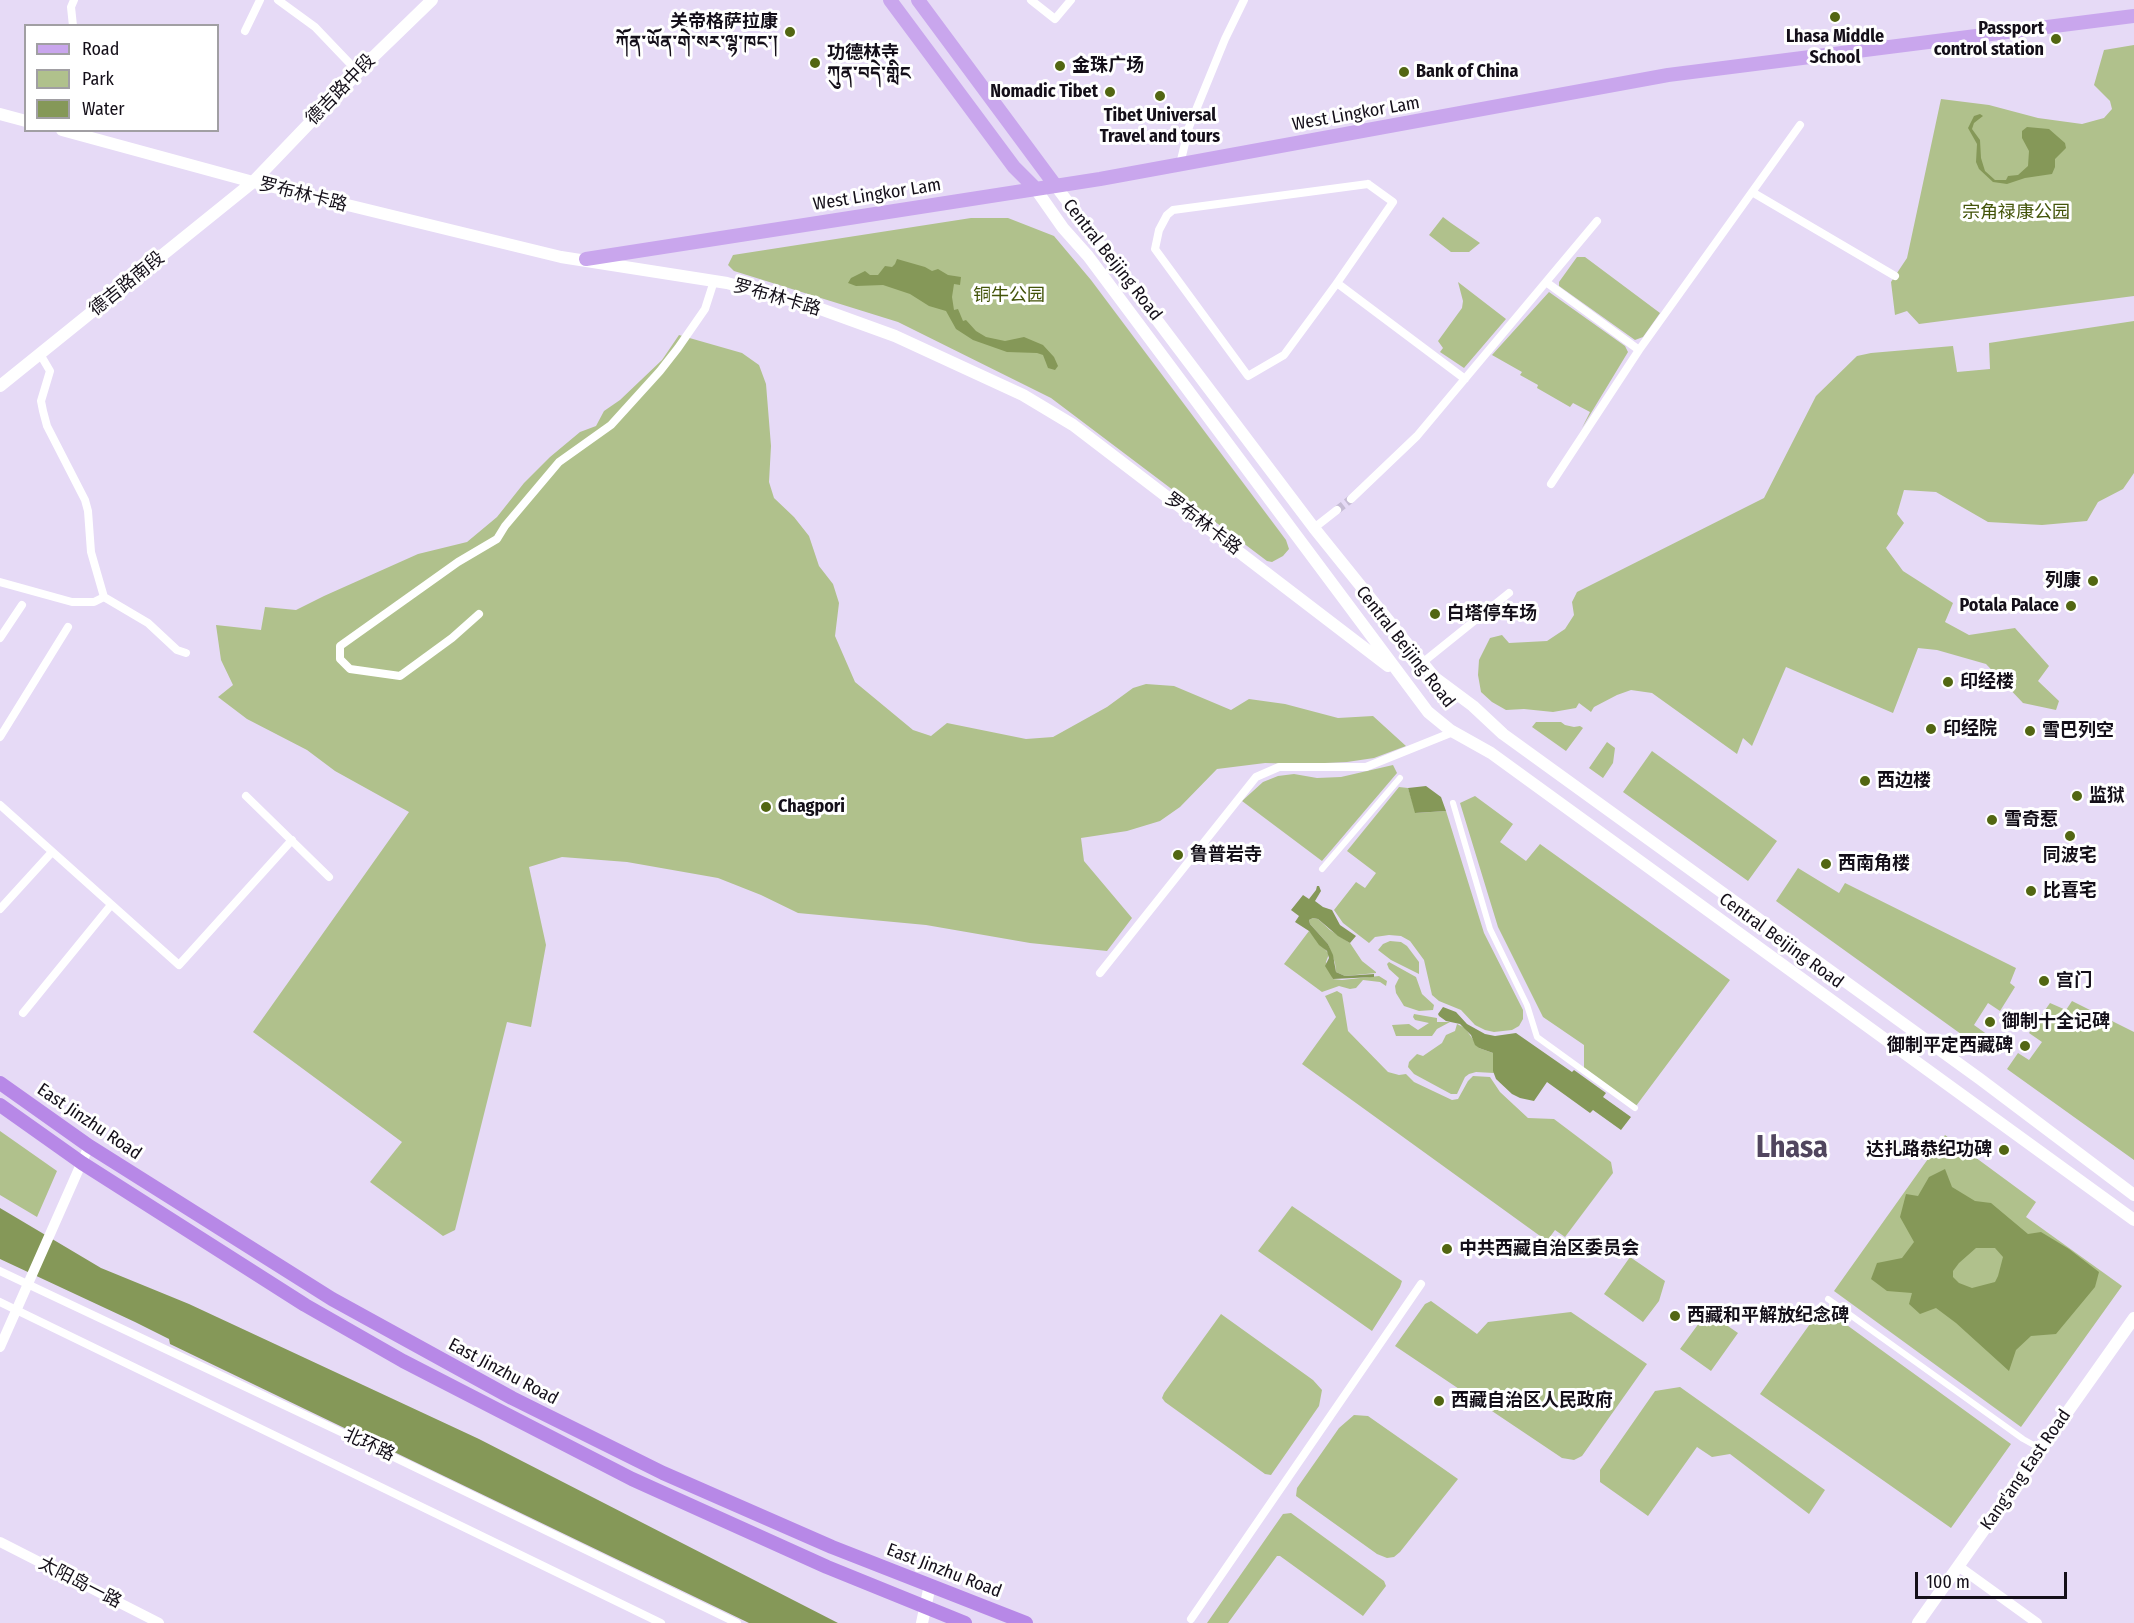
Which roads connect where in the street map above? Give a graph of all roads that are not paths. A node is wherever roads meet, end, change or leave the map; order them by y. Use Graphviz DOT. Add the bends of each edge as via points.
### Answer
graph roads {
  1 [pos="74,0"];
  2 [pos="260,0"];
  3 [pos="278,0"];
  4 [pos="432,0"];
  5 [pos="890,0"];
  6 [pos="918,0"];
  7 [pos="1031,0"];
  8 [pos="1071,0"];
  9 [pos="1244,0"];
  10 [pos="2134,16"];
  11 [pos="73,24"];
  12 [pos="245,31"];
  13 [pos="358,72"];
  14 [pos="0,114"];
  15 [pos="24,120"];
  16 [pos="1800,125"];
  17 [pos="69,132"];
  18 [pos="1180,164"];
  19 [pos="253,182"];
  20 [pos="1055,185"];
  21 [pos="1035,188"];
  22 [pos="1752,192"];
  23 [pos="1597,221"];
  24 [pos="586,260"];
  25 [pos="1895,276"];
  26 [pos="714,281"];
  27 [pos="1546,282"];
  28 [pos="1337,283"];
  29 [pos="1639,350"];
  30 [pos="40,354"];
  31 [pos="1465,379"];
  32 [pos="0,386"];
  33 [pos="1551,484"];
  34 [pos="1352,499"];
  35 [pos="1337,510"];
  36 [pos="1314,528"];
  37 [pos="0,582"];
  38 [pos="1509,593"];
  39 [pos="104,597"];
  40 [pos="22,605"];
  41 [pos="479,614"];
  42 [pos="68,627"];
  43 [pos="0,638"];
  44 [pos="186,653"];
  45 [pos="1422,663"];
  46 [pos="1401,676"];
  47 [pos="1453,732"];
  48 [pos="0,737"];
  49 [pos="1400,778"];
  50 [pos="246,796"];
  51 [pos="1452,803"];
  52 [pos="0,805"];
  53 [pos="292,840"];
  54 [pos="52,852"];
  55 [pos="1323,869"];
  56 [pos="329,877"];
  57 [pos="111,904"];
  58 [pos="0,909"];
  59 [pos="1100,973"];
  60 [pos="23,1013"];
  61 [pos="0,1083"];
  62 [pos="0,1105"];
  63 [pos="1635,1108"];
  64 [pos="89,1146"];
  65 [pos="82,1163"];
  66 [pos="2134,1195"];
  67 [pos="2134,1220"];
  68 [pos="0,1271"];
  69 [pos="30,1281"];
  70 [pos="1421,1284"];
  71 [pos="1828,1299"];
  72 [pos="0,1302"];
  73 [pos="17,1310"];
  74 [pos="2134,1318"];
  75 [pos="0,1347"];
  76 [pos="2041,1449"];
  77 [pos="0,1542"];
  78 [pos="1958,1566"];
  79 [pos="930,1585"];
  80 [pos="926,1607"];
  81 [pos="1191,1619"];
  82 [pos="159,1623"];
  83 [pos="661,1623"];
  84 [pos="737,1623"];
  85 [pos="922,1623"];
  86 [pos="965,1623"];
  87 [pos="1026,1623"];
  88 [pos="1918,1623"];
  89 [pos="2037,1623"];
  1 -- 11 [label="street"];
  2 -- 12 [label="street"];
  3 -- 13 [label="street" via="315,27"];
  4 -- 13 [label="main road, 德吉路中段"];
  5 -- 21 [label="main road, Central Beijing Road" via="1014,167"];
  6 -- 20 [label="main road, Central Beijing Road"];
  7 -- 8 [label="street" via="1055,19"];
  9 -- 18 [label="street" via="1189,127"];
  10 -- 18 [label="main road, West Lingkor Lam" via="1668,75"];
  13 -- 19 [label="main road, 德吉路中段"];
  14 -- 15 [label="main road"];
  16 -- 22 [label="street"];
  17 -- 19 [label="main road, 罗布林卡路"];
  18 -- 20 [label="main road, West Lingkor Lam"];
  19 -- 24 [label="main road, 罗布林卡路"];
  19 -- 30 [label="main road, 德吉路南段"];
  20 -- 21 [label="main road, West Lingkor Lam"];
  20 -- 36 [label="main road, Central Beijing Road"];
  21 -- 24 [label="main road, West Lingkor Lam"];
  21 -- 46 [label="main road, Central Beijing Road"];
  22 -- 25 [label="street"];
  22 -- 29 [label="street"];
  23 -- 27 [label="street"];
  24 -- 26 [label="main road, 罗布林卡路"];
  26 -- 41 [label="street" via="705,309 678,348 611,425 559,462 497,539 340,646 340,659 350,669 400,676"];
  26 -- 46 [label="main road, 罗布林卡路" via="815,307 895,336 1023,395 1073,425"];
  27 -- 29 [label="street"];
  27 -- 31 [label="street"];
  28 -- 28 [label="street" via="1284,355 1248,376 1155,249 1159,230 1173,210 1368,184 1393,202"];
  28 -- 31 [label="street"];
  29 -- 33 [label="street"];
  30 -- 32 [label="main road, 德吉路南段"];
  30 -- 39 [label="street" via="50,371 41,401 43,411 88,511 91,552"];
  31 -- 34 [label="street" via="1417,436"];
  35 -- 36 [label="street"];
  36 -- 45 [label="main road, Central Beijing Road"];
  37 -- 39 [label="street" via="72,602 94,602"];
  38 -- 45 [label="street"];
  39 -- 44 [label="street" via="148,623 177,650"];
  40 -- 43 [label="street"];
  42 -- 48 [label="street"];
  45 -- 66 [label="main road, Central Beijing Road" via="1503,734"];
  46 -- 47 [label="main road, Central Beijing Road" via="1428,712"];
  47 -- 59 [label="street" via="1366,767 1279,767 1256,777"];
  47 -- 67 [label="main road, Central Beijing Road" via="1500,759"];
  49 -- 55 [label="street"];
  50 -- 53 [label="street"];
  51 -- 63 [label="street" via="1490,929 1538,1036"];
  52 -- 54 [label="street"];
  53 -- 56 [label="street"];
  53 -- 57 [label="street" via="179,966"];
  54 -- 57 [label="street"];
  54 -- 58 [label="street"];
  57 -- 60 [label="street"];
  61 -- 64 [label="highway, East Jinzhu Road"];
  62 -- 65 [label="highway, East Jinzhu Road"];
  64 -- 65 [label="street"];
  64 -- 79 [label="highway, East Jinzhu Road" via="332,1299 512,1398 663,1473"];
  65 -- 69 [label="street"];
  65 -- 80 [label="highway, East Jinzhu Road" via="305,1305 413,1366 632,1479 826,1567"];
  68 -- 69 [label="street, 北环路"];
  69 -- 73 [label="street"];
  69 -- 84 [label="street, 北环路"];
  70 -- 81 [label="street"];
  71 -- 76 [label="street"];
  72 -- 73 [label="street"];
  73 -- 75 [label="street"];
  73 -- 83 [label="street"];
  74 -- 76 [label="main road, Kang'ang East Road"];
  76 -- 78 [label="main road, Kang'ang East Road"];
  77 -- 82 [label="street, 太阳岛一路"];
  78 -- 88 [label="main road, Kang'ang East Road"];
  78 -- 89 [label="street"];
  79 -- 80 [label="main road"];
  79 -- 87 [label="highway, East Jinzhu Road"];
  80 -- 85 [label="main road"];
  80 -- 86 [label="highway, East Jinzhu Road"];
}
